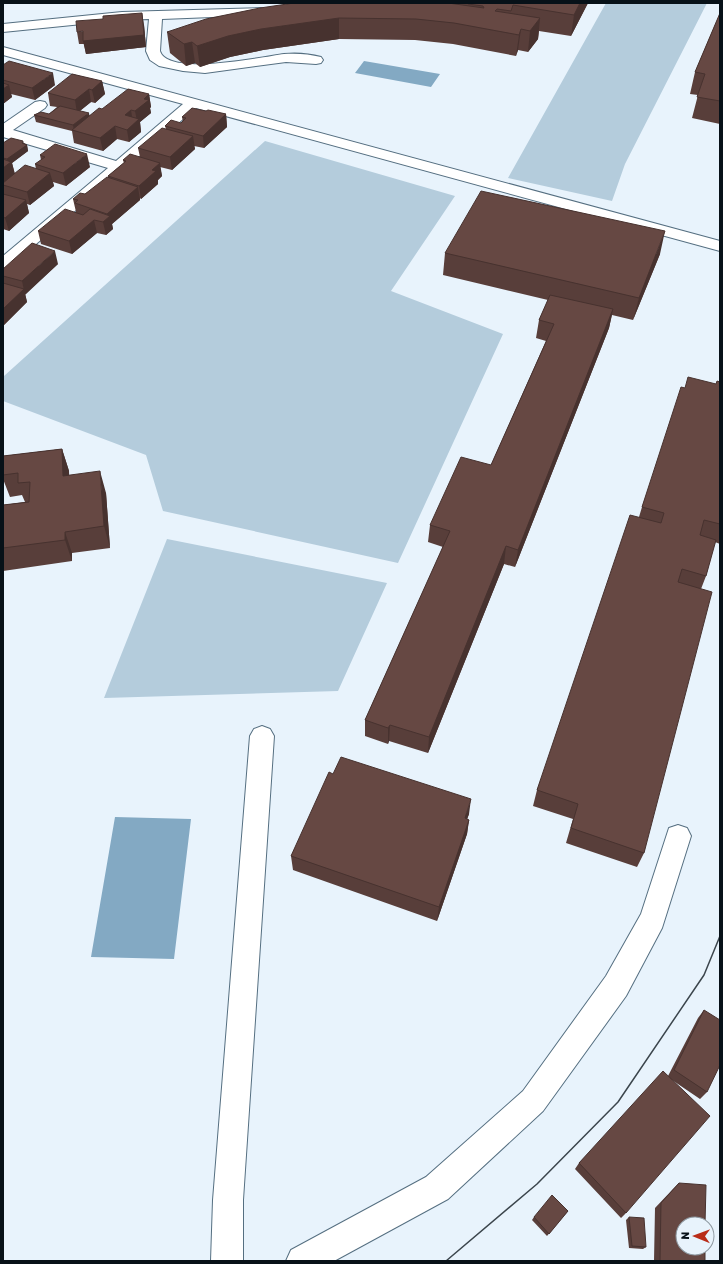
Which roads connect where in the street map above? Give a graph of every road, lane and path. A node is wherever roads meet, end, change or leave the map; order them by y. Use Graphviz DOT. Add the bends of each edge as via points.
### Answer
graph roads {
  1 [pos="274,11"];
  2 [pos="156,14"];
  3 [pos="3,28"];
  4 [pos="3,51"];
  5 [pos="316,60"];
  6 [pos="194,102"];
  7 [pos="40,105"];
  8 [pos="3,132"];
  9 [pos="118,166"];
  10 [pos="720,246"];
  11 [pos="3,264"];
  12 [pos="262,736"];
  13 [pos="678,836"];
  14 [pos="227,1261"];
  15 [pos="302,1261"];
  1 -- 2 [label="street" via="235,14"];
  2 -- 3 [label="street"];
  2 -- 5 [label="street" via="153,51 155,57 164,63 205,69 286,58"];
  4 -- 6 [label="street"];
  6 -- 9 [label="street"];
  6 -- 10 [label="street"];
  7 -- 8 [label="street"];
  8 -- 9 [label="street"];
  9 -- 11 [label="street"];
  12 -- 14 [label="street" via="228,1192"];
  13 -- 15 [label="street" via="653,919 616,986 533,1101 437,1188"];
}
